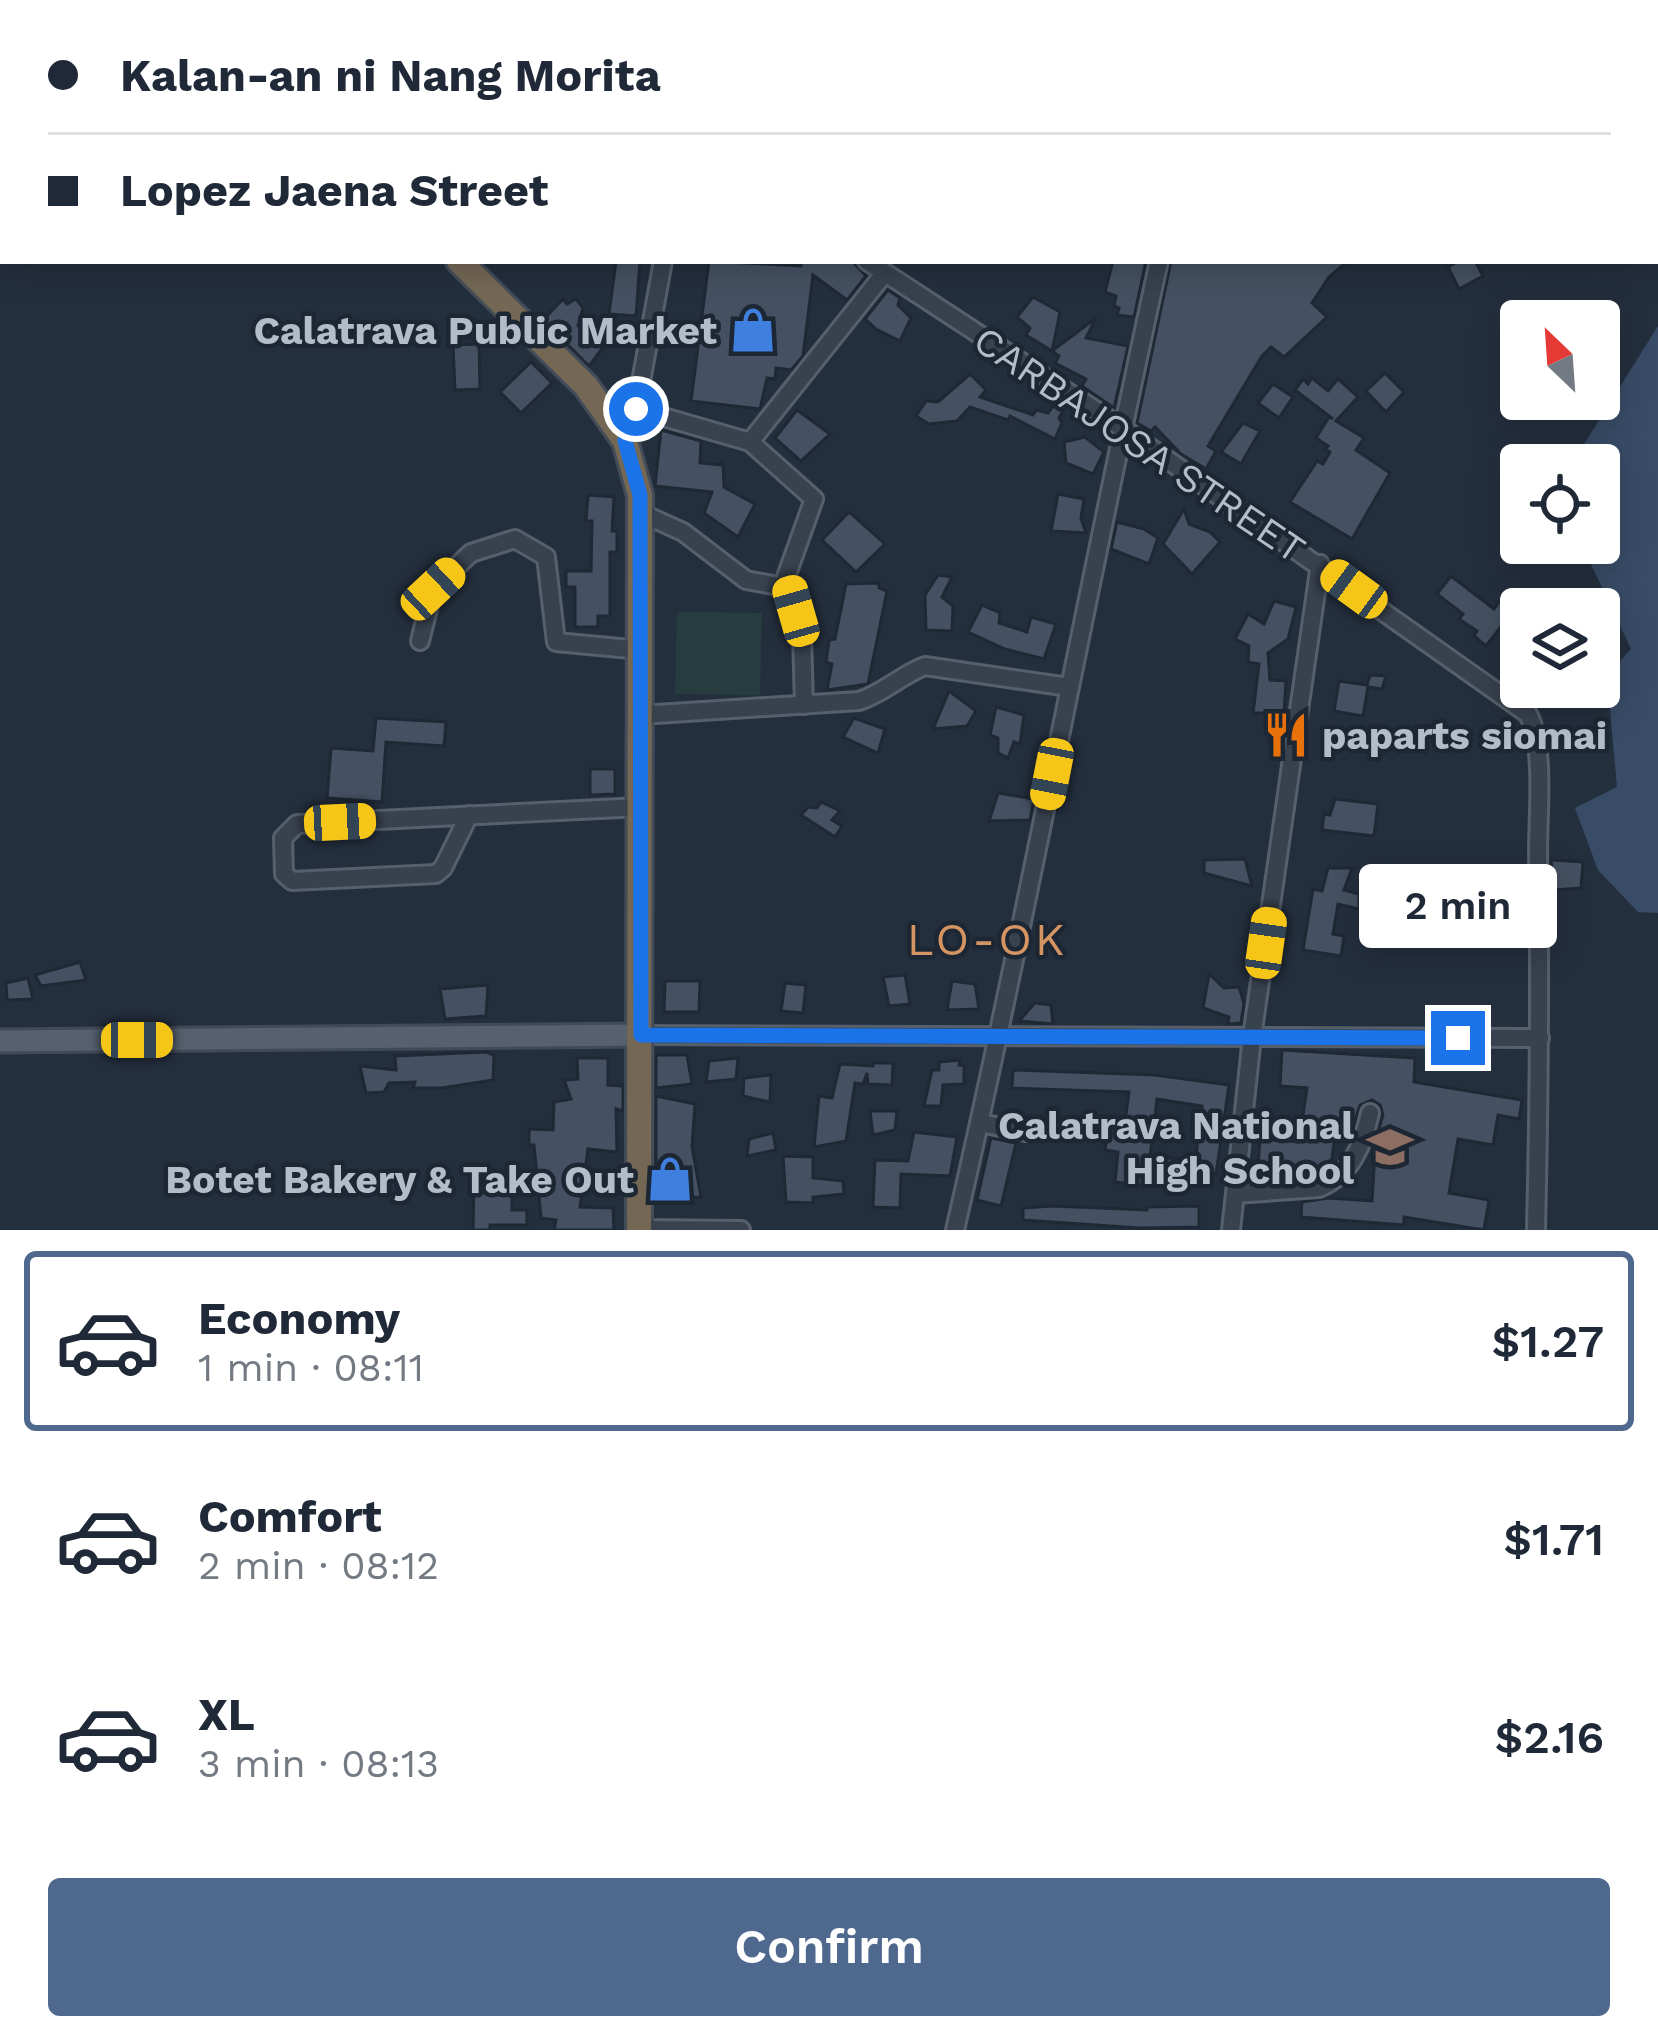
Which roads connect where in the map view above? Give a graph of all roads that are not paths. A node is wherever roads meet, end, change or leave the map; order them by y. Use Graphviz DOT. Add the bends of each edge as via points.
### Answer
graph roads {
  1 [pos="462,264"];
  2 [pos="662,264"];
  3 [pos="871,264"];
  4 [pos="1158,264"];
  5 [pos="884,274"];
  6 [pos="636,409"];
  7 [pos="1121,427"];
  8 [pos="625,441"];
  9 [pos="750,442"];
  10 [pos="640,513"];
  11 [pos="1320,564"];
  12 [pos="789,588"];
  13 [pos="420,641"];
  14 [pos="640,650"];
  15 [pos="1069,687"];
  16 [pos="804,705"];
  17 [pos="640,715"];
  18 [pos="641,807"];
  19 [pos="469,815"];
  20 [pos="641,1035"];
  21 [pos="1000,1036"];
  22 [pos="1252,1037"];
  23 [pos="1540,1039"];
  24 [pos="0,1041"];
  25 [pos="1370,1113"];
  26 [pos="980,1123"];
  27 [pos="1026,1132"];
  28 [pos="1235,1194"];
  29 [pos="639,1229"];
  30 [pos="741,1230"];
  31 [pos="955,1230"];
  32 [pos="1231,1230"];
  33 [pos="1536,1230"];
  1 -- 8 [label="highway" via="586,386"];
  2 -- 6 [label="street"];
  3 -- 5 [label="street, CARBAJOSA STREET"];
  4 -- 7 [label="street"];
  5 -- 7 [label="street, CARBAJOSA STREET"];
  5 -- 9 [label="street"];
  6 -- 8 [label="street"];
  6 -- 9 [label="street"];
  7 -- 11 [label="street, CARBAJOSA STREET"];
  7 -- 15 [label="street"];
  8 -- 10 [label="highway"];
  9 -- 12 [label="street" via="814,500"];
  10 -- 12 [label="street" via="683,532 746,580"];
  10 -- 14 [label="highway"];
  11 -- 22 [label="street"];
  11 -- 23 [label="street, CARBAJOSA STREET" via="1534,726"];
  12 -- 16 [label="street" via="802,634"];
  13 -- 14 [label="street" via="433,589 471,553 515,538 546,557 556,642"];
  14 -- 17 [label="highway"];
  15 -- 16 [label="street" via="925,666 859,701"];
  15 -- 21 [label="street"];
  16 -- 17 [label="street"];
  17 -- 18 [label="highway"];
  18 -- 19 [label="street"];
  18 -- 20 [label="highway"];
  19 -- 19 [label="street" via="297,824 283,838 284,874 436,874"];
  20 -- 21 [label="street"];
  20 -- 24 [label="main road"];
  20 -- 29 [label="highway"];
  21 -- 22 [label="street"];
  21 -- 26 [label="street"];
  22 -- 23 [label="street"];
  22 -- 28 [label="street"];
  23 -- 33 [label="street"];
  25 -- 28 [label="street" via="1363,1142 1330,1184"];
  26 -- 27 [label="street"];
  26 -- 31 [label="street"];
  28 -- 32 [label="street"];
  29 -- 30 [label="street"];
}
